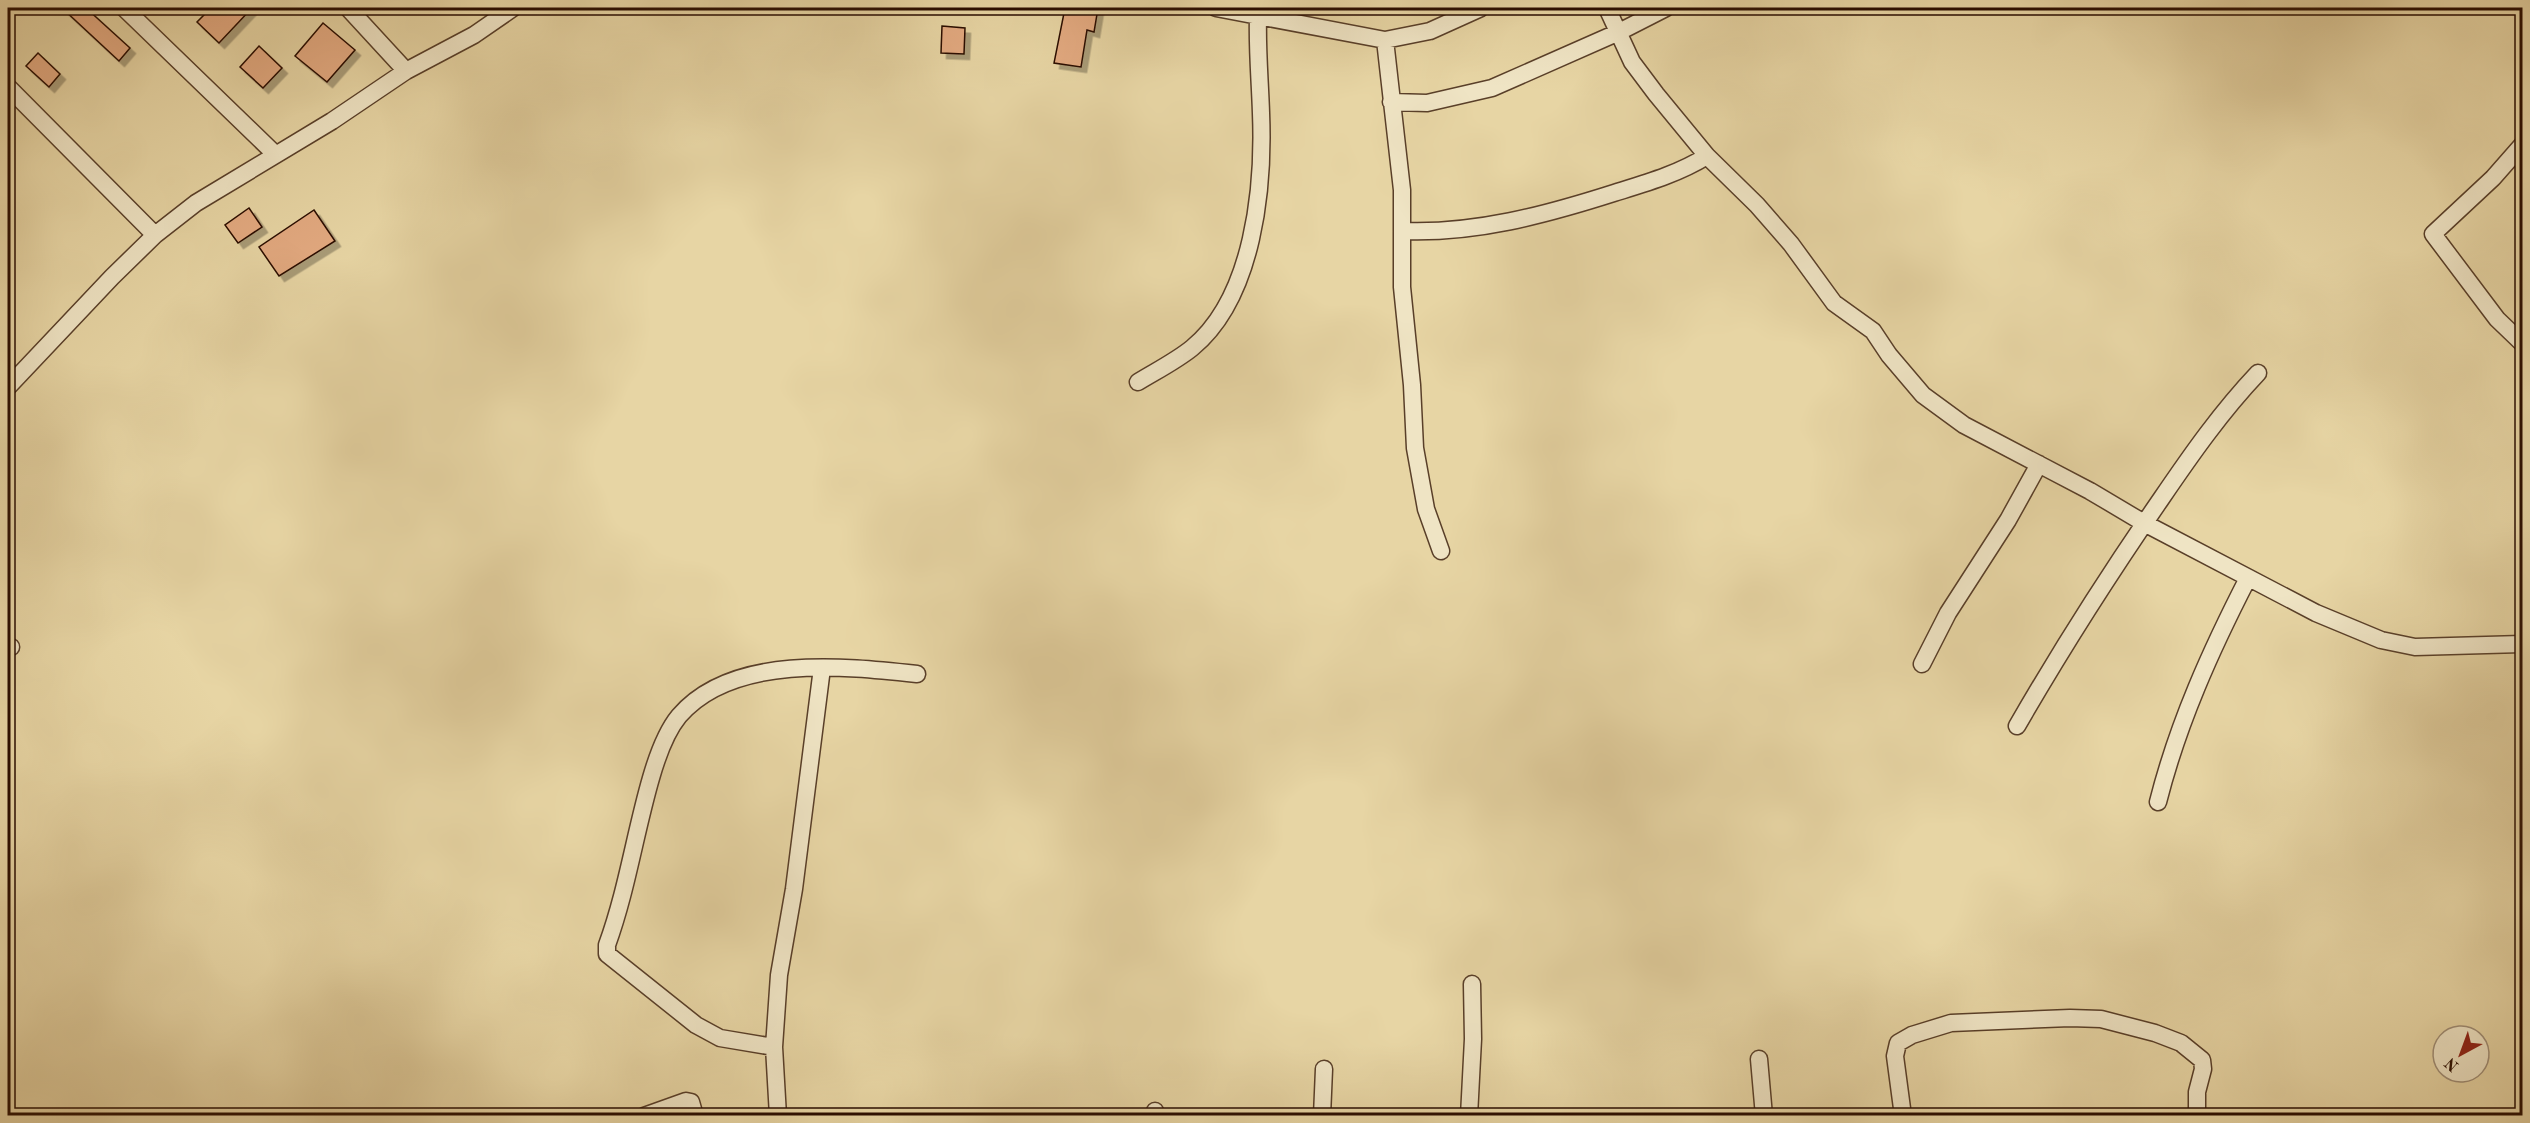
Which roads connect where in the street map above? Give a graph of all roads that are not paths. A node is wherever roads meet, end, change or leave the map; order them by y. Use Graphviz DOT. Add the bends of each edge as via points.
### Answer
graph roads {
  1 [pos="124,8"];
  2 [pos="348,8"];
  3 [pos="513,8"];
  4 [pos="1216,8"];
  5 [pos="1481,8"];
  6 [pos="1607,8"];
  7 [pos="1666,8"];
  8 [pos="1258,17"];
  9 [pos="1619,32"];
  10 [pos="1385,40"];
  11 [pos="406,71"];
  12 [pos="8,87"];
  13 [pos="1391,102"];
  14 [pos="2523,145"];
  15 [pos="275,154"];
  16 [pos="1707,156"];
  17 [pos="1402,231"];
  18 [pos="155,235"];
  19 [pos="2523,343"];
  20 [pos="2258,373"];
  21 [pos="1138,382"];
  22 [pos="8,387"];
  23 [pos="2039,464"];
  24 [pos="2144,523"];
  25 [pos="1441,551"];
  26 [pos="2248,579"];
  27 [pos="2523,644"];
  28 [pos="1922,664"];
  29 [pos="822,668"];
  30 [pos="917,674"];
  31 [pos="2017,726"];
  32 [pos="2158,802"];
  33 [pos="1472,984"];
  34 [pos="774,1047"];
  35 [pos="1759,1059"];
  36 [pos="1324,1069"];
  37 [pos="779,1115"];
  38 [pos="644,1116"];
  39 [pos="695,1116"];
  40 [pos="1322,1116"];
  41 [pos="1469,1116"];
  42 [pos="1764,1116"];
  43 [pos="1903,1116"];
  44 [pos="2197,1116"];
  1 -- 15 [label="street"];
  2 -- 11 [label="street"];
  3 -- 11 [label="street"];
  4 -- 8 [label="street"];
  5 -- 10 [label="street" via="1430,31"];
  6 -- 9 [label="street"];
  7 -- 9 [label="street"];
  8 -- 10 [label="street"];
  8 -- 21 [label="street" via="1261,161 1244,269 1218,320 1193,347"];
  9 -- 13 [label="street" via="1492,88 1427,103"];
  9 -- 16 [label="street" via="1632,62"];
  10 -- 13 [label="street"];
  11 -- 15 [label="street"];
  12 -- 18 [label="street"];
  13 -- 17 [label="street" via="1402,190"];
  14 -- 19 [label="street" via="2433,234 2497,319"];
  15 -- 18 [label="street" via="196,203"];
  16 -- 17 [label="street" via="1671,175 1548,213 1473,228"];
  16 -- 23 [label="street" via="1791,244 1834,303 1873,331 1923,395 1964,425"];
  17 -- 25 [label="street" via="1402,287 1415,448 1426,509"];
  18 -- 22 [label="street"];
  20 -- 24 [label="street" via="2218,417"];
  23 -- 24 [label="street"];
  23 -- 28 [label="street" via="1948,613"];
  24 -- 26 [label="street"];
  24 -- 31 [label="street"];
  26 -- 27 [label="street" via="2381,640 2415,647"];
  26 -- 32 [label="street" via="2195,690"];
  29 -- 30 [label="street"];
  29 -- 34 [label="street" via="779,975"];
  29 -- 34 [label="street" via="788,669 722,684 698,698 678,717 665,738 652,776 607,945 607,954 696,1025 720,1038"];
  33 -- 41 [label="street"];
  34 -- 37 [label="street"];
  35 -- 42 [label="street"];
  36 -- 40 [label="street"];
  38 -- 39 [label="street" via="686,1101 691,1102"];
  43 -- 44 [label="street" via="1895,1056 1898,1043 1951,1023 2070,1017 2102,1019 2155,1033 2193,1051 2202,1060 2203,1069 2197,1092"];
}
